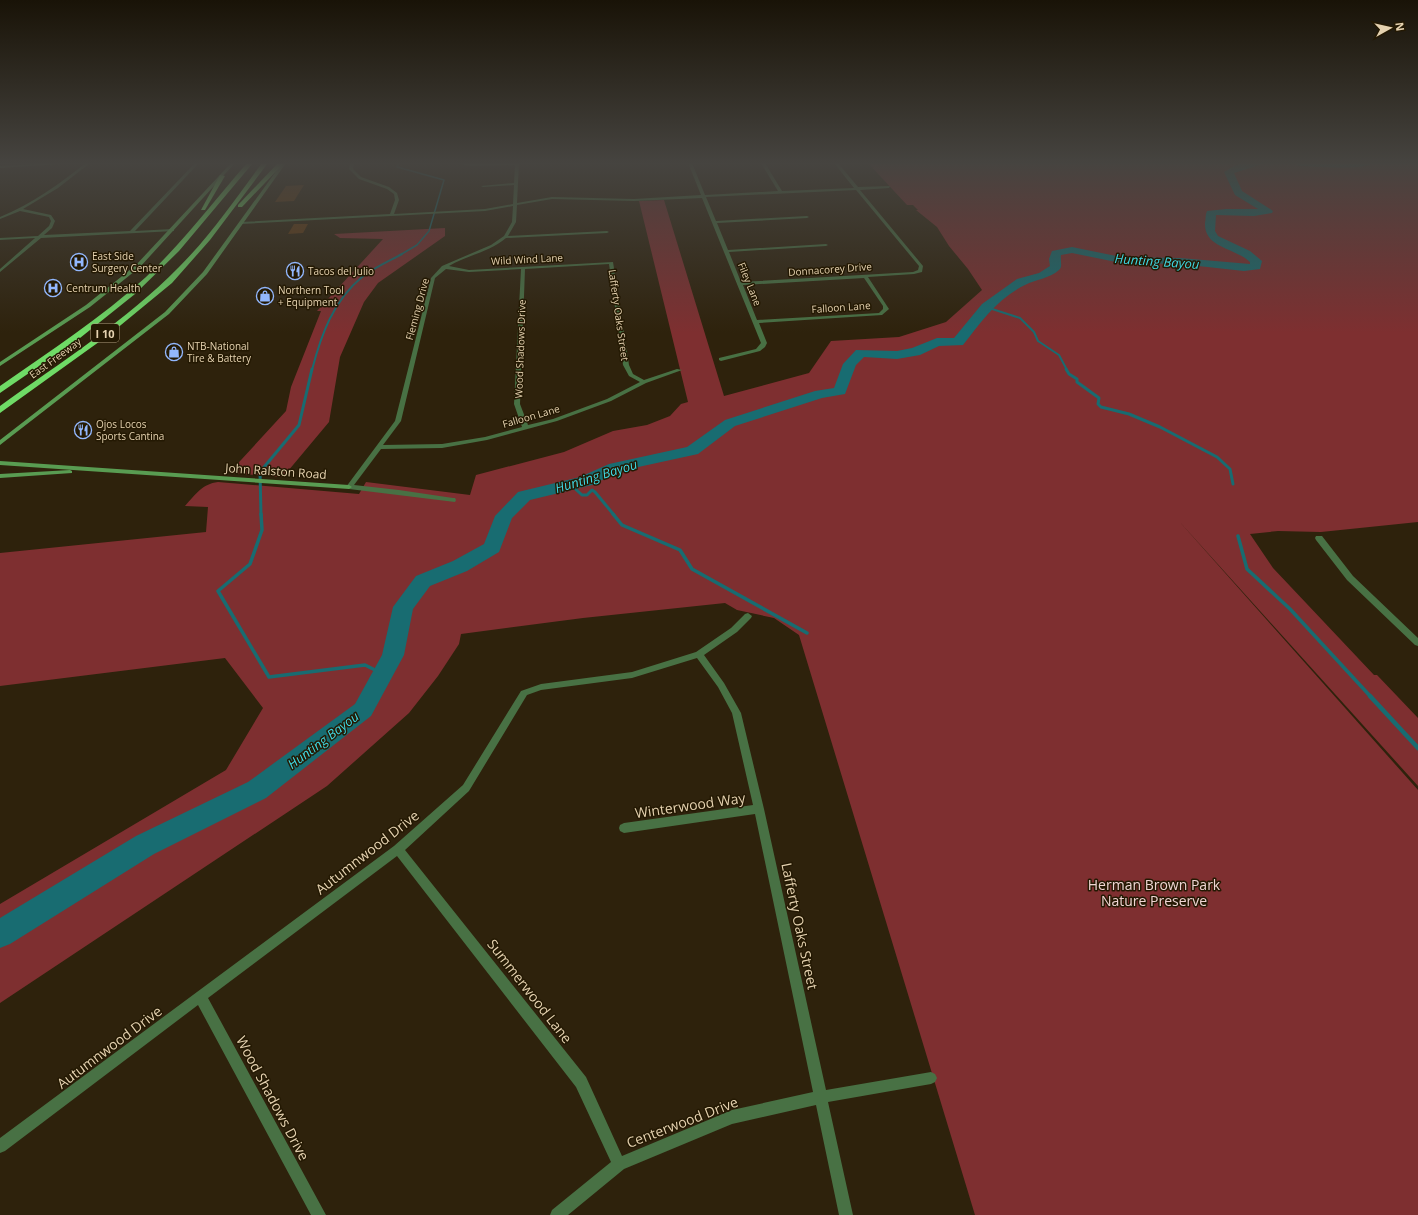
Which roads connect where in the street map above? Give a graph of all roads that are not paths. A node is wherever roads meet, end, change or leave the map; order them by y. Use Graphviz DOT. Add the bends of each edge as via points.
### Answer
graph roads {
  1 [pos="52,220"];
  2 [pos="143,220"];
  3 [pos="182,220"];
  4 [pos="196,220"];
  5 [pos="202,220"];
  6 [pos="221,220"];
  7 [pos="227,220"];
  8 [pos="243,220"];
  9 [pos="303,220"];
  10 [pos="514,220"];
  11 [pos="757,220"];
  12 [pos="883,220"];
  13 [pos="714,222"];
  14 [pos="241,223"];
  15 [pos="173,230"];
  16 [pos="607,232"];
  17 [pos="130,233"];
  18 [pos="40,237"];
  19 [pos="507,237"];
  20 [pos="0,239"];
  21 [pos="181,244"];
  22 [pos="826,245"];
  23 [pos="201,246"];
  24 [pos="726,251"];
  25 [pos="611,263"];
  26 [pos="444,267"];
  27 [pos="523,268"];
  28 [pos="0,271"];
  29 [pos="865,276"];
  30 [pos="740,284"];
  31 [pos="756,322"];
  32 [pos="721,359"];
  33 [pos="0,364"];
  34 [pos="679,370"];
  35 [pos="644,382"];
  36 [pos="0,390"];
  37 [pos="0,410"];
  38 [pos="526,428"];
  39 [pos="0,442"];
  40 [pos="380,447"];
  41 [pos="0,463"];
  42 [pos="97,471"];
  43 [pos="0,476"];
  44 [pos="349,487"];
  45 [pos="453,500"];
  46 [pos="1318,538"];
  47 [pos="748,616"];
  48 [pos="1418,643"];
  49 [pos="699,654"];
  50 [pos="759,809"];
  51 [pos="624,828"];
  52 [pos="398,849"];
  53 [pos="200,996"];
  54 [pos="931,1078"];
  55 [pos="821,1097"];
  56 [pos="0,1146"];
  57 [pos="619,1164"];
  58 [pos="319,1215"];
  59 [pos="557,1215"];
  60 [pos="846,1215"];
  1 -- 18 [label="street" via="51,227"];
  2 -- 17 [label="street"];
  3 -- 15 [label="main road"];
  4 -- 21 [label="highway"];
  5 -- 21 [label="highway, East Freeway / I 10"];
  6 -- 23 [label="highway, East Freeway / I 10"];
  7 -- 23 [label="highway"];
  8 -- 14 [label="main road"];
  9 -- 14 [label="street"];
  10 -- 19 [label="street"];
  11 -- 13 [label="street"];
  12 -- 29 [label="street, Donnacorey Drive" via="921,266 920,270 914,273"];
  13 -- 24 [label="street, Filey Lane"];
  14 -- 39 [label="main road" via="205,273 166,313"];
  15 -- 17 [label="street"];
  15 -- 33 [label="main road" via="117,284"];
  16 -- 19 [label="street"];
  17 -- 18 [label="street"];
  18 -- 20 [label="street"];
  18 -- 28 [label="street"];
  19 -- 26 [label="street, Fleming Drive"];
  21 -- 36 [label="highway, East Freeway / I 10" via="150,277 121,302"];
  22 -- 24 [label="street"];
  23 -- 37 [label="highway, East Freeway / I 10" via="152,296"];
  24 -- 30 [label="street, Filey Lane"];
  25 -- 27 [label="street, Wild Wind Lane"];
  25 -- 35 [label="street, Lafferty Oaks Street" via="626,365 631,375"];
  26 -- 27 [label="street, Wild Wind Lane" via="470,271"];
  26 -- 40 [label="street, Fleming Drive" via="433,278 398,421"];
  27 -- 38 [label="street, Wood Shadows Drive" via="517,404"];
  29 -- 30 [label="street, Donnacorey Drive"];
  29 -- 31 [label="street, Falloon Lane" via="885,306 886,309 880,314"];
  30 -- 31 [label="street, Filey Lane"];
  31 -- 32 [label="street, Filey Lane" via="763,346 758,350"];
  34 -- 35 [label="street, Falloon Lane"];
  35 -- 38 [label="street, Falloon Lane" via="609,400 556,420"];
  38 -- 40 [label="street, Falloon Lane" via="485,439 442,446"];
  40 -- 44 [label="street, Fleming Drive"];
  41 -- 42 [label="main road, John Ralston Road"];
  42 -- 43 [label="main road, John Ralston Road"];
  42 -- 44 [label="main road, John Ralston Road"];
  44 -- 45 [label="street, John Ralston Road"];
  46 -- 48 [label="street" via="1350,578"];
  47 -- 49 [label="street, Autumnwood Drive"];
  49 -- 50 [label="street, Lafferty Oaks Street" via="721,685 736,713"];
  49 -- 52 [label="street, Autumnwood Drive" via="632,674 541,687 524,693 466,788"];
  50 -- 51 [label="street, Winterwood Way"];
  50 -- 55 [label="street, Lafferty Oaks Street"];
  52 -- 53 [label="street, Autumnwood Drive"];
  52 -- 57 [label="street, Summerwood Lane" via="581,1082"];
  53 -- 56 [label="street, Autumnwood Drive"];
  53 -- 58 [label="street, Wood Shadows Drive"];
  54 -- 55 [label="street, Centerwood Drive"];
  55 -- 57 [label="street, Centerwood Drive" via="732,1117"];
  55 -- 60 [label="street, Lafferty Oaks Street"];
  57 -- 59 [label="street, Centerwood Drive"];
}
